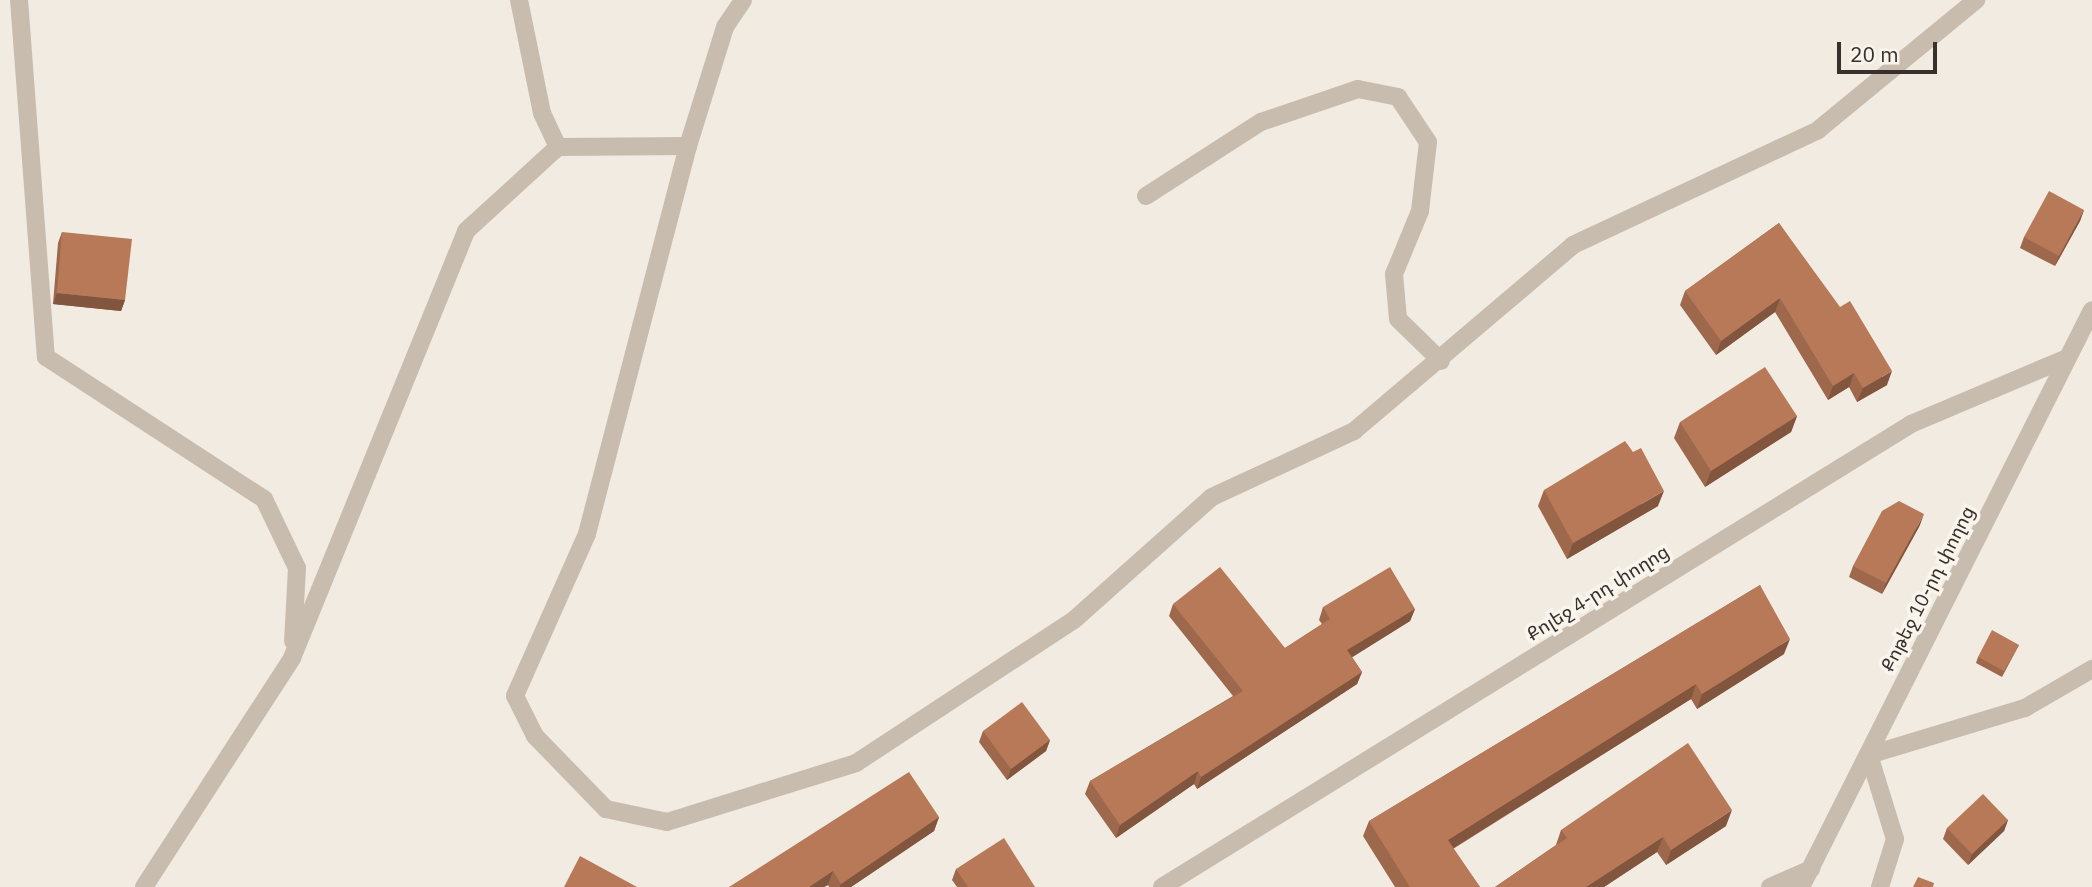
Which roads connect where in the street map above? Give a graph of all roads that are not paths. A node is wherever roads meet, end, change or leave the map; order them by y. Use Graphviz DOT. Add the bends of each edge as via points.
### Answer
graph roads {
  1 [pos="19,0"];
  2 [pos="519,0"];
  3 [pos="743,0"];
  4 [pos="1976,0"];
  5 [pos="688,146"];
  6 [pos="558,147"];
  7 [pos="1146,196"];
  8 [pos="2092,310"];
  9 [pos="2067,358"];
  10 [pos="1441,361"];
  11 [pos="292,659"];
  12 [pos="2092,669"];
  13 [pos="1869,755"];
  14 [pos="1811,869"];
  15 [pos="144,887"];
  16 [pos="1162,887"];
  17 [pos="1770,887"];
  18 [pos="1801,887"];
  19 [pos="1880,887"];
  1 -- 11 [label="street" via="46,357 264,499 298,568"];
  2 -- 6 [label="street" via="542,114"];
  3 -- 5 [label="street" via="725,27"];
  4 -- 10 [label="street" via="1818,130 1573,245"];
  5 -- 6 [label="street"];
  5 -- 10 [label="street" via="587,534 515,696 535,736 606,809 667,822 856,763 1075,618 1212,497 1354,431"];
  6 -- 11 [label="street" via="466,230"];
  7 -- 10 [label="street" via="1261,122 1358,89 1398,97 1428,142 1420,211 1394,274 1398,319"];
  8 -- 9 [label="street, Քոթեջ 10-րդ փողոց"];
  9 -- 13 [label="street, Քոթեջ 10-րդ փողոց"];
  9 -- 16 [label="street, Քոլեջ 4-րդ փողոց" via="1911,424"];
  11 -- 15 [label="street"];
  12 -- 13 [label="street" via="2025,708"];
  13 -- 14 [label="street, Քոթեջ 10-րդ փողոց"];
  13 -- 19 [label="street" via="1895,839"];
  14 -- 17 [label="street"];
  14 -- 18 [label="street, Քոթեջ 10-րդ փողոց"];
}
